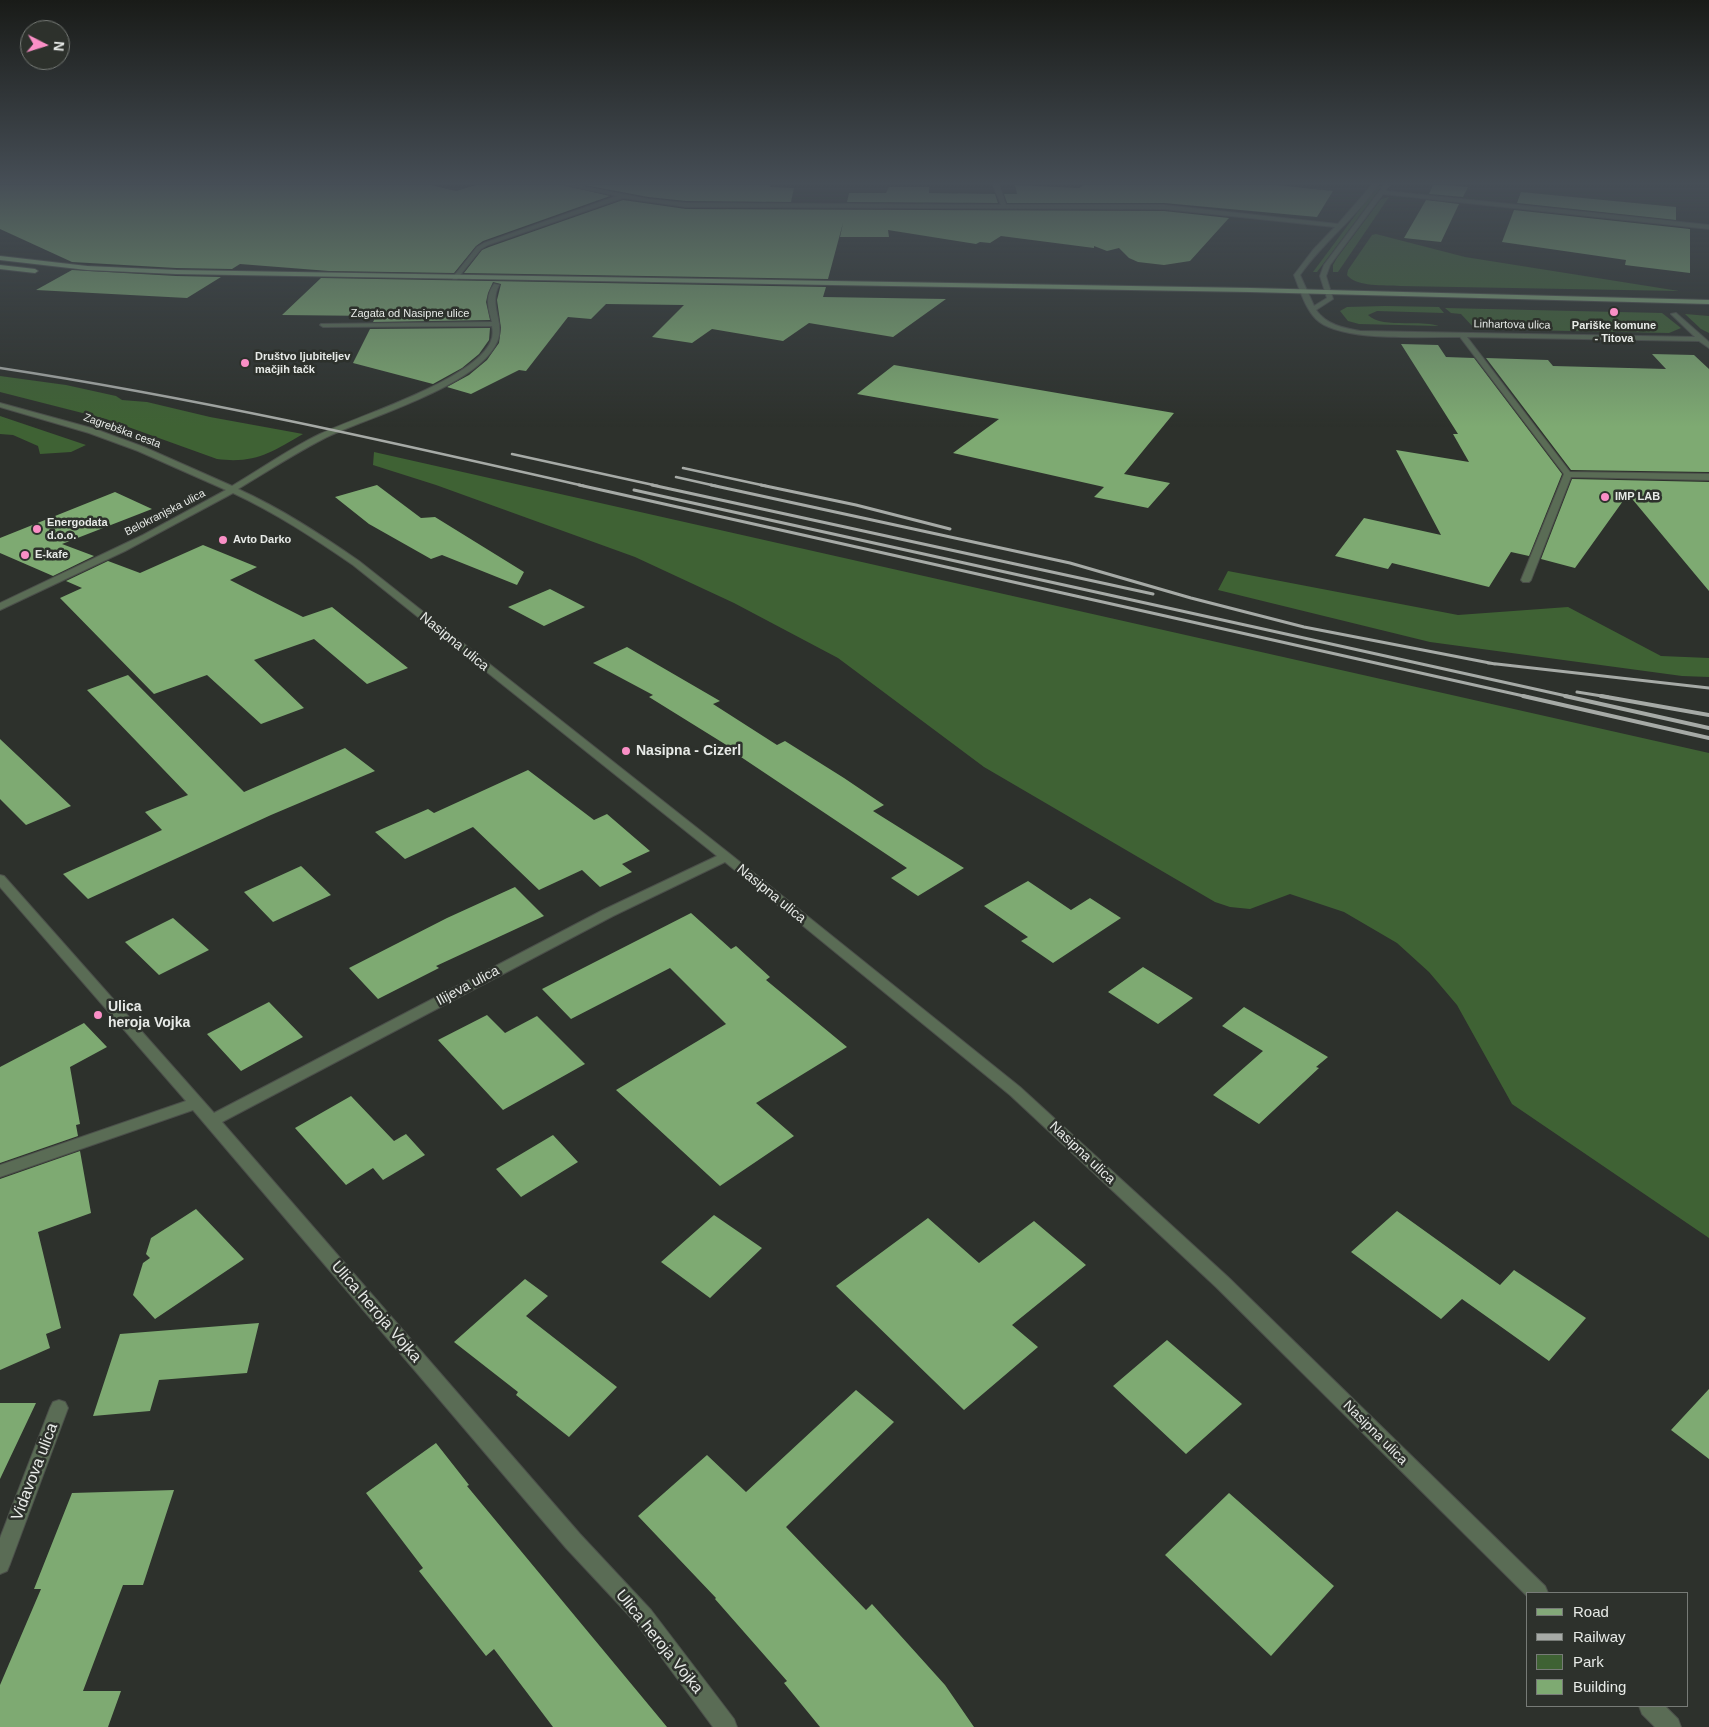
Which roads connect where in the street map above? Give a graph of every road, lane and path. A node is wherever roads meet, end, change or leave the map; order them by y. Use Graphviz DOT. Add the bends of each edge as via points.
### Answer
graph roads {
  1 [pos="66,266"];
  2 [pos="466,266"];
  3 [pos="1304,266"];
  4 [pos="1327,266"];
  5 [pos="0,268"];
  6 [pos="44,272"];
  7 [pos="54,272"];
  8 [pos="456,278"];
  9 [pos="496,285"];
  10 [pos="1305,295"];
  11 [pos="1328,295"];
  12 [pos="1709,302"];
  13 [pos="1709,308"];
  14 [pos="1312,310"];
  15 [pos="1674,314"];
  16 [pos="497,324"];
  17 [pos="323,325"];
  18 [pos="1462,335"];
  19 [pos="1701,339"];
  20 [pos="1709,346"];
  21 [pos="0,405"];
  22 [pos="1568,474"];
  23 [pos="1709,477"];
  24 [pos="232,490"];
  25 [pos="1526,580"];
  26 [pos="0,607"];
  27 [pos="726,857"];
  28 [pos="0,879"];
  29 [pos="196,1103"];
  30 [pos="212,1121"];
  31 [pos="0,1171"];
  32 [pos="59,1408"];
  33 [pos="0,1564"];
  34 [pos="1537,1592"];
  35 [pos="1651,1707"];
  36 [pos="726,1727"];
  37 [pos="1670,1727"];
  1 -- 8 [label="main road" via="176,272"];
  2 -- 8 [label="street"];
  3 -- 10 [label="street" via="1297,275"];
  4 -- 11 [label="street" via="1323,276"];
  5 -- 6 [label="main road"];
  7 -- 9 [label="main road" via="260,281"];
  8 -- 10 [label="main road"];
  9 -- 10 [label="main road"];
  9 -- 16 [label="street" via="491,291 490,302"];
  10 -- 11 [label="main road"];
  10 -- 14 [label="street, Linhartova ulica"];
  11 -- 12 [label="main road"];
  11 -- 13 [label="main road"];
  11 -- 14 [label="street"];
  14 -- 18 [label="street, Linhartova ulica" via="1321,322 1346,331"];
  15 -- 19 [label="street"];
  16 -- 17 [label="street, Zagata od Nasipne ulice"];
  16 -- 24 [label="street" via="495,342 465,371 443,384 323,436"];
  18 -- 19 [label="street, Linhartova ulica"];
  18 -- 22 [label="street, Linhartova ulica"];
  19 -- 20 [label="street"];
  21 -- 24 [label="street, Zagrebška cesta" via="141,449"];
  22 -- 23 [label="street"];
  22 -- 25 [label="street"];
  24 -- 26 [label="street, Belokranjska ulica" via="194,512"];
  24 -- 27 [label="street, Nasipna ulica" via="300,524 356,563"];
  27 -- 30 [label="street, Ilijeva ulica" via="608,912"];
  27 -- 34 [label="street, Nasipna ulica" via="1015,1091 1222,1282"];
  28 -- 29 [label="street, Ulica heroja Vojka"];
  29 -- 30 [label="street, Ulica heroja Vojka"];
  29 -- 31 [label="street"];
  30 -- 36 [label="street, Ulica heroja Vojka" via="573,1541 644,1617"];
  32 -- 33 [label="street, Vidavova ulica"];
  35 -- 37 [label="street"];
}
